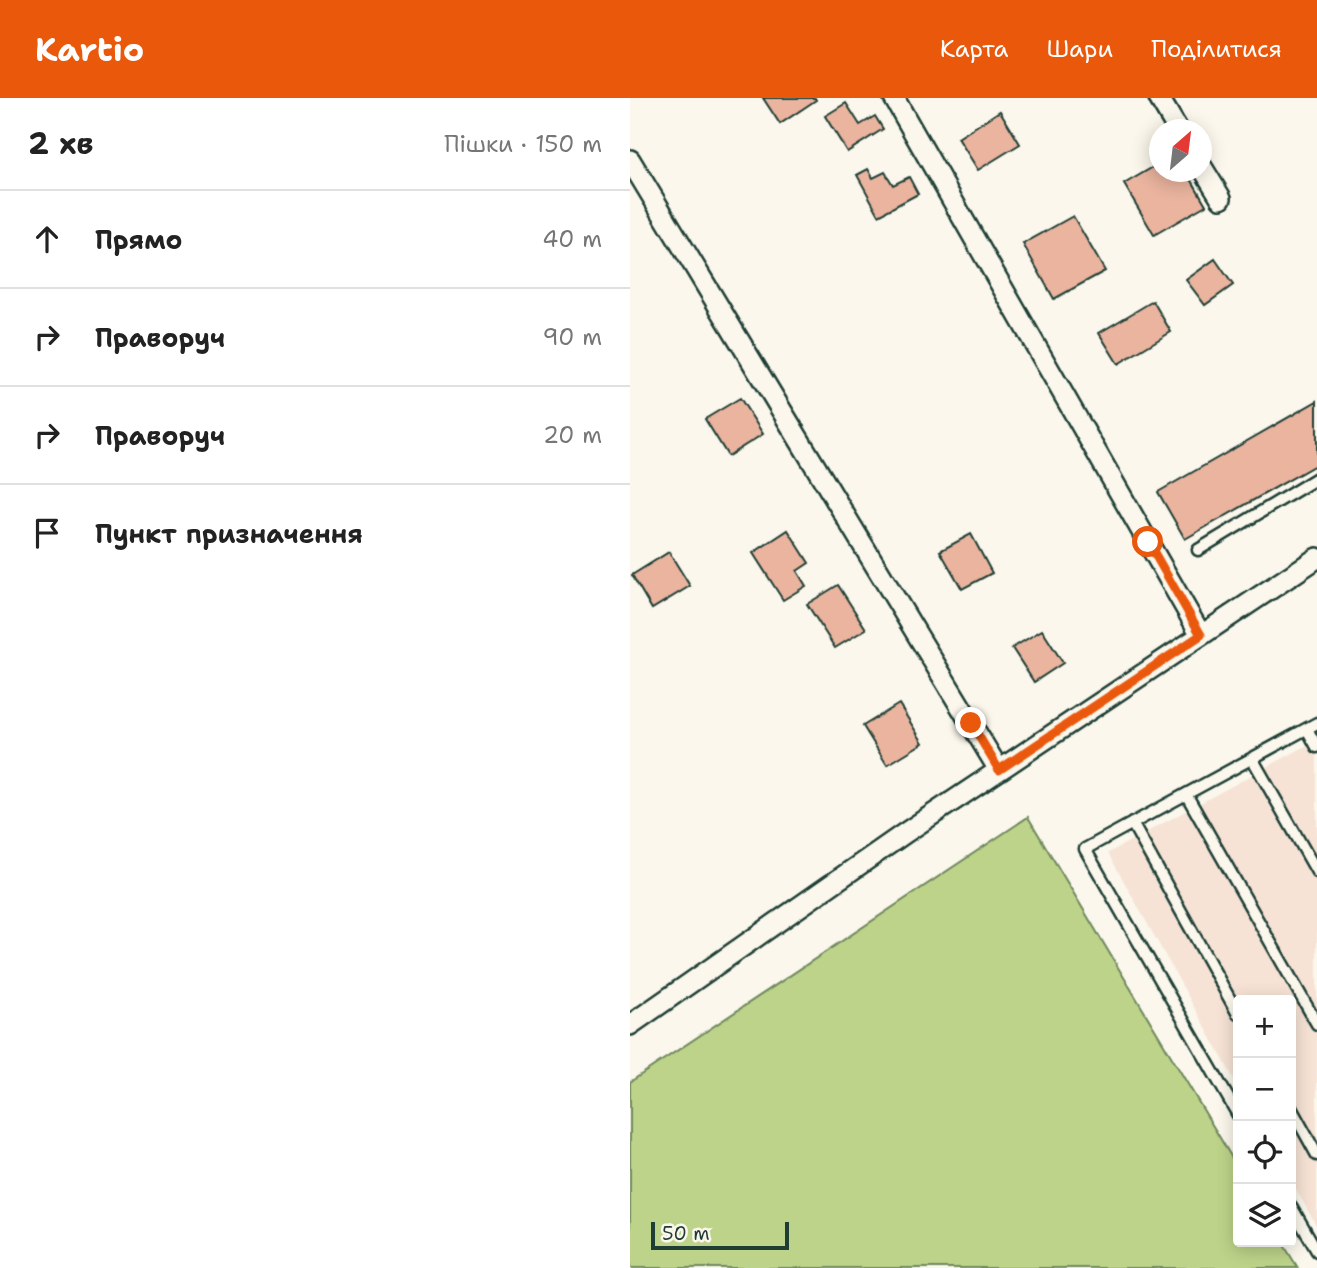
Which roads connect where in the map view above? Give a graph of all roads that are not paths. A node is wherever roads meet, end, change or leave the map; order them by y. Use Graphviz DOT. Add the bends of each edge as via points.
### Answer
graph roads {
  1 [pos="894,98"];
  2 [pos="1158,98"];
  3 [pos="1171,119"];
  4 [pos="630,160"];
  5 [pos="1211,182"];
  6 [pos="1221,198"];
  7 [pos="1317,478"];
  8 [pos="1198,550"];
  9 [pos="1317,558"];
  10 [pos="1201,635"];
  11 [pos="1317,723"];
  12 [pos="1307,729"];
  13 [pos="1317,747"];
  14 [pos="1252,758"];
  15 [pos="999,770"];
  16 [pos="1186,794"];
  17 [pos="1132,823"];
  18 [pos="1317,872"];
  19 [pos="1233,1005"];
  20 [pos="1317,1024"];
  21 [pos="630,1025"];
  22 [pos="1233,1106"];
  23 [pos="1296,1117"];
  24 [pos="1317,1155"];
  25 [pos="1296,1215"];
  26 [pos="1317,1251"];
  1 -- 10 [label="street"];
  2 -- 3 [label="street"];
  4 -- 15 [label="street"];
  5 -- 6 [label="street"];
  7 -- 8 [label="lane"];
  9 -- 10 [label="street"];
  10 -- 15 [label="street"];
  11 -- 12 [label="lane"];
  12 -- 13 [label="lane"];
  12 -- 14 [label="lane"];
  14 -- 16 [label="lane"];
  14 -- 18 [label="lane"];
  15 -- 21 [label="street"];
  16 -- 17 [label="lane"];
  16 -- 20 [label="lane"];
  17 -- 19 [label="lane"];
  17 -- 22 [label="lane" via="1085,849"];
  23 -- 24 [label="lane"];
  25 -- 26 [label="lane"];
}
